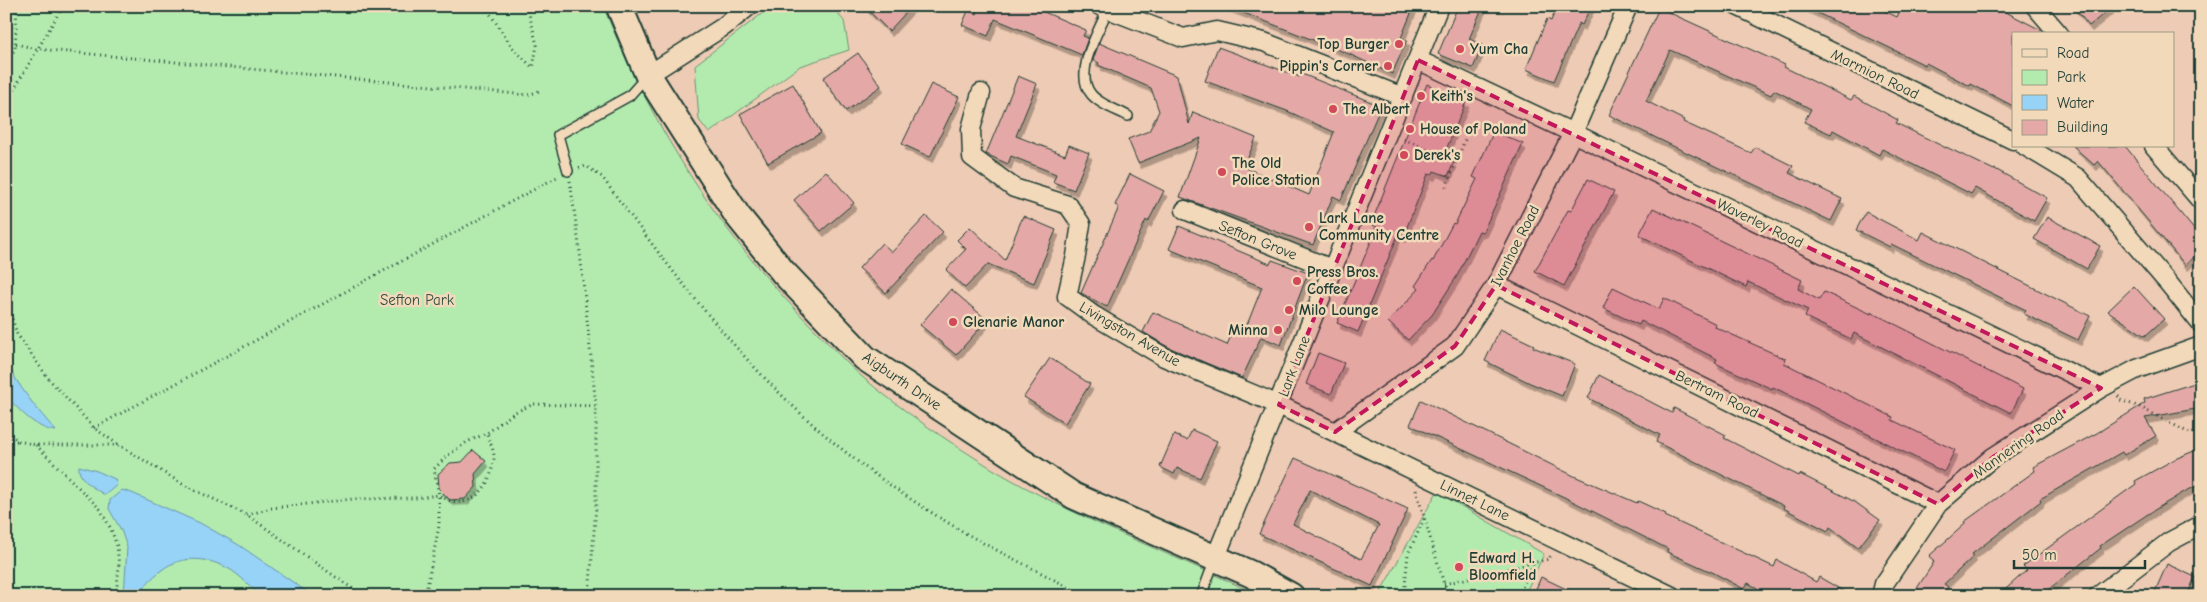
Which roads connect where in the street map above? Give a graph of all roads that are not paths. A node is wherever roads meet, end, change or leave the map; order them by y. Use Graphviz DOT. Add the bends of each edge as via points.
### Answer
graph roads {
  1 [pos="619,6"];
  2 [pos="749,6"];
  3 [pos="1439,6"];
  4 [pos="1628,6"];
  5 [pos="1737,6"];
  6 [pos="2036,6"];
  7 [pos="1104,8"];
  8 [pos="2057,32"];
  9 [pos="1418,60"];
  10 [pos="648,75"];
  11 [pos="981,93"];
  12 [pos="1403,96"];
  13 [pos="1128,116"];
  14 [pos="1573,133"];
  15 [pos="2012,140"];
  16 [pos="2028,148"];
  17 [pos="2156,148"];
  18 [pos="568,171"];
  19 [pos="2201,200"];
  20 [pos="1185,210"];
  21 [pos="1332,269"];
  22 [pos="1496,285"];
  23 [pos="2201,324"];
  24 [pos="2201,346"];
  25 [pos="2106,385"];
  26 [pos="1279,405"];
  27 [pos="1335,432"];
  28 [pos="1938,504"];
  29 [pos="2201,525"];
  30 [pos="1215,559"];
  31 [pos="1202,594"];
  32 [pos="1292,596"];
  33 [pos="1672,596"];
  34 [pos="1881,596"];
  35 [pos="2098,596"];
  1 -- 10 [label="street, Aigburth Drive"];
  2 -- 10 [label="street"];
  3 -- 9 [label="street, Lark Lane"];
  4 -- 14 [label="street, Ivanhoe Road"];
  5 -- 15 [label="street, Marmion Road"];
  6 -- 8 [label="street"];
  7 -- 12 [label="street" via="1184,38 1217,31 1264,42"];
  7 -- 13 [label="lane" via="1085,62 1086,84 1092,95"];
  9 -- 12 [label="street, Lark Lane"];
  9 -- 14 [label="street, Waverley Road"];
  10 -- 18 [label="lane" via="629,96 558,135"];
  10 -- 30 [label="street, Aigburth Drive" via="737,215 783,272 865,358 1074,496"];
  11 -- 26 [label="street, Livingston Avenue" via="971,129 972,157 1014,188 1068,205 1081,224 1066,296 1164,357"];
  12 -- 21 [label="street, Lark Lane"];
  14 -- 22 [label="street, Ivanhoe Road"];
  14 -- 25 [label="street, Waverley Road"];
  16 -- 23 [label="street" via="2078,178"];
  17 -- 19 [label="street"];
  20 -- 21 [label="street, Sefton Grove"];
  21 -- 26 [label="street, Lark Lane"];
  22 -- 27 [label="street, Ivanhoe Road" via="1455,346"];
  22 -- 28 [label="street, Bertram Road"];
  24 -- 25 [label="street, Mannering Road" via="2137,369"];
  25 -- 28 [label="street, Mannering Road" via="1993,457"];
  26 -- 27 [label="street, Linnet Lane"];
  26 -- 30 [label="street, Lark Lane"];
  27 -- 33 [label="street, Linnet Lane"];
  28 -- 34 [label="street, Mannering Road" via="1884,584"];
  29 -- 35 [label="street" via="2169,542"];
  30 -- 31 [label="lane"];
  30 -- 32 [label="street, Aigburth Drive"];
}
